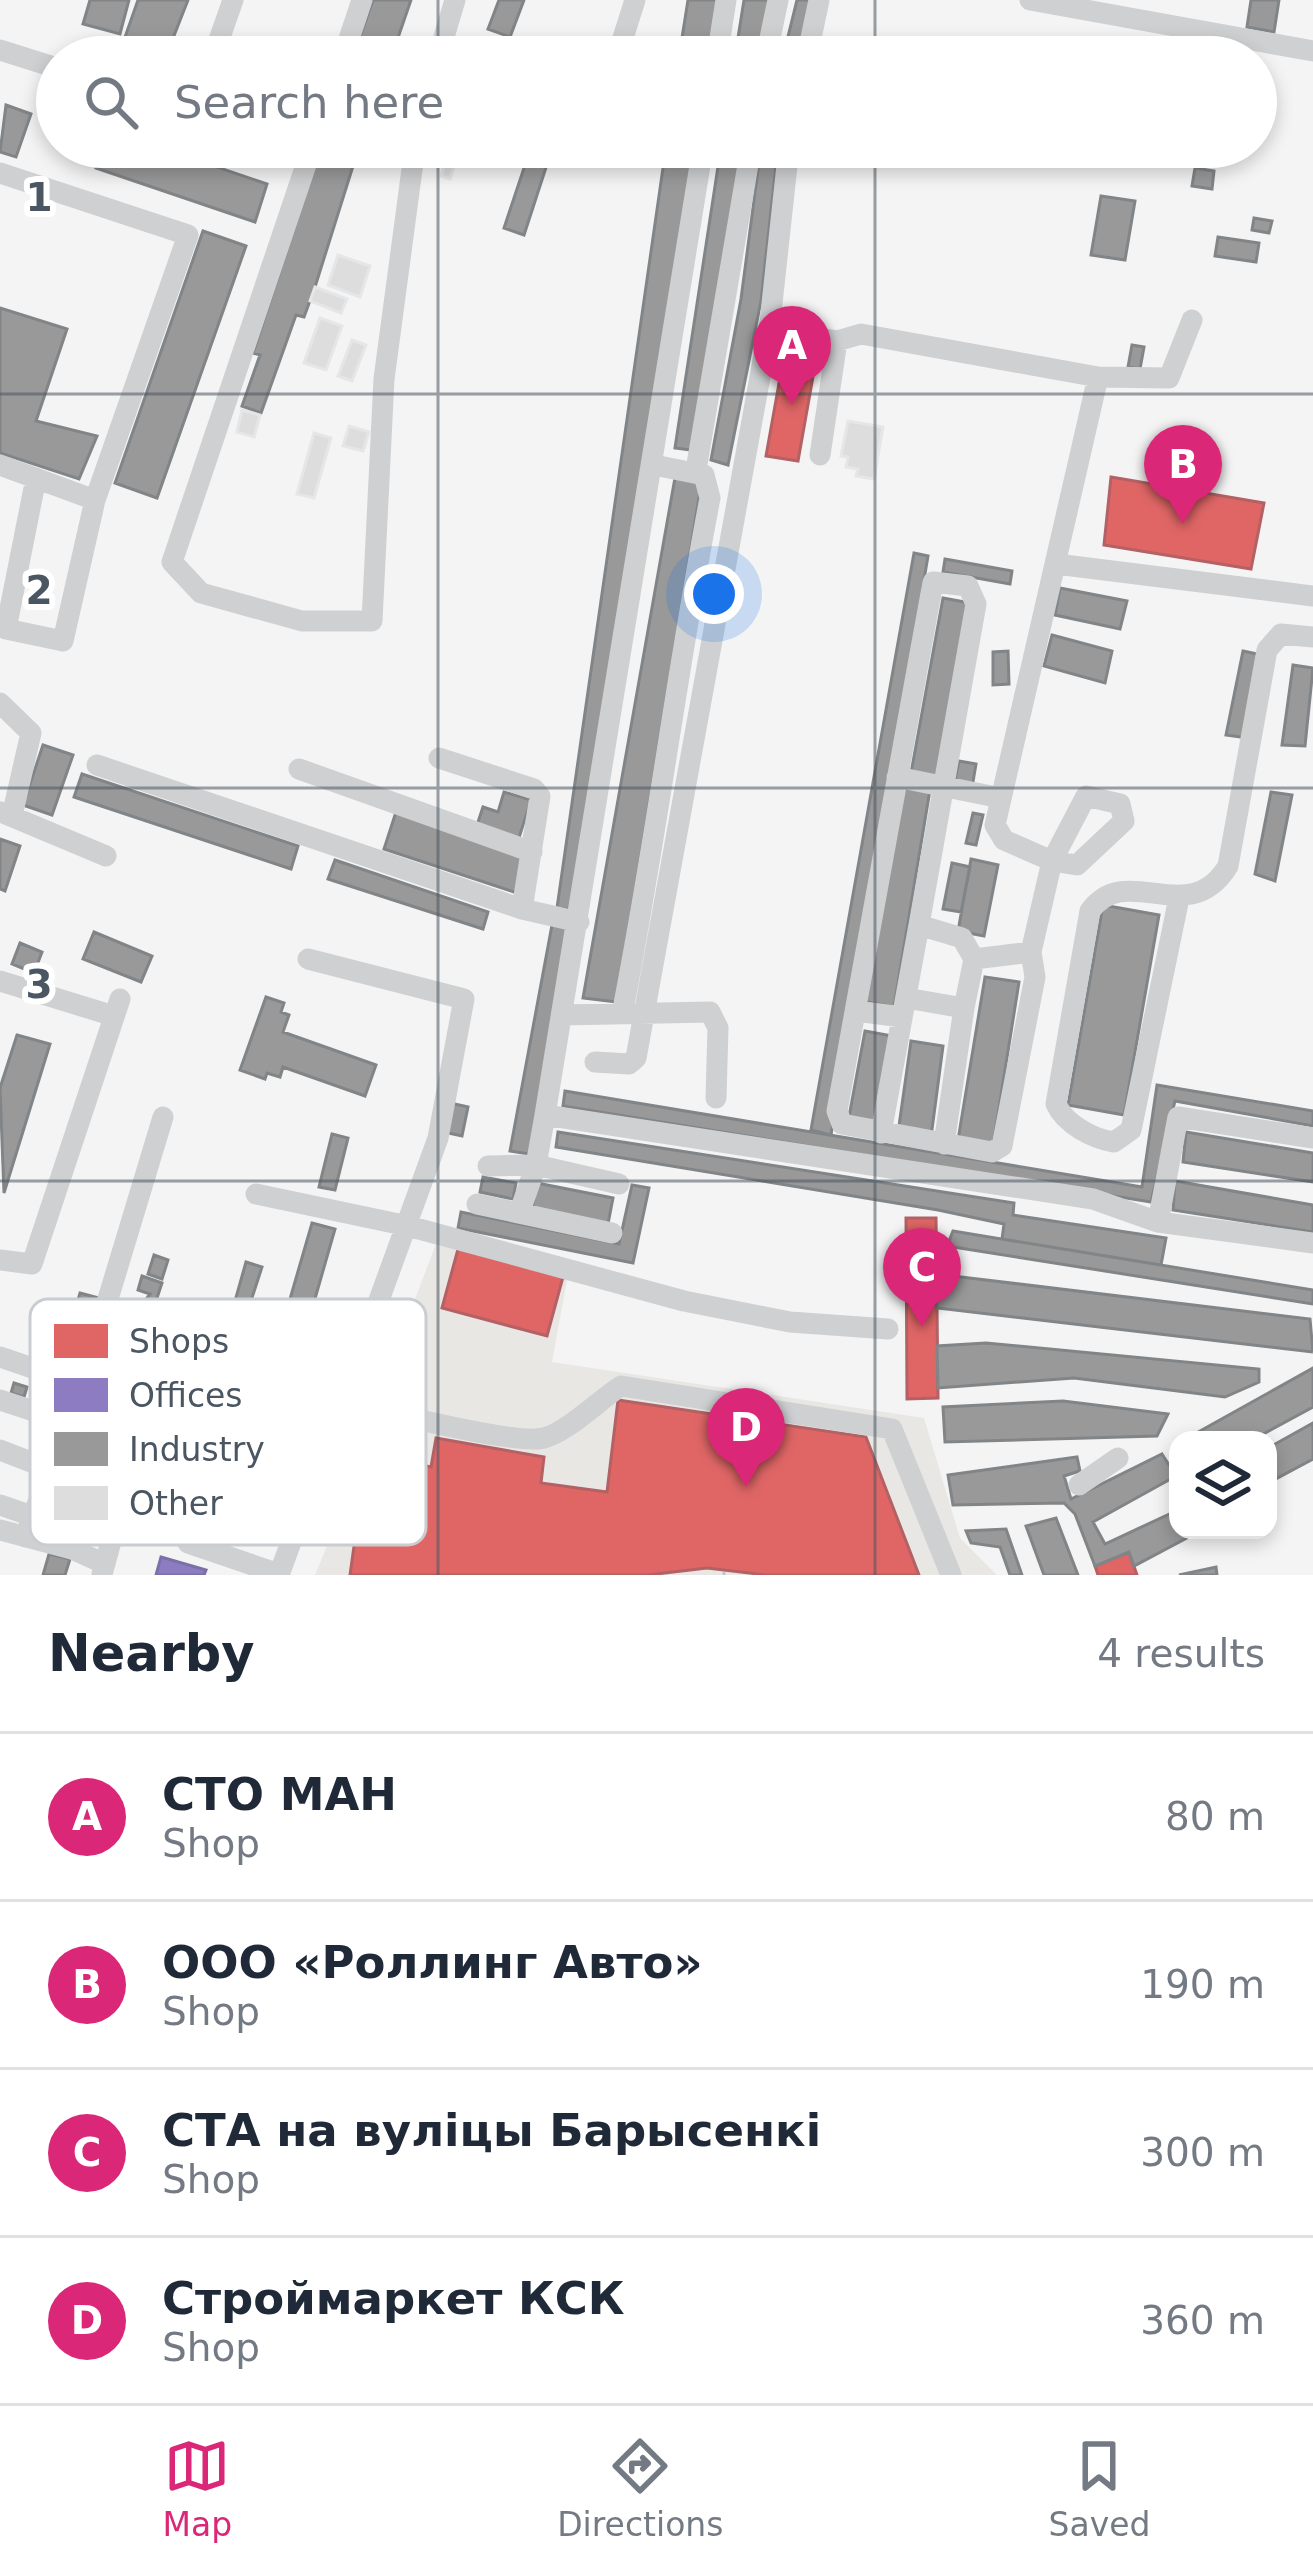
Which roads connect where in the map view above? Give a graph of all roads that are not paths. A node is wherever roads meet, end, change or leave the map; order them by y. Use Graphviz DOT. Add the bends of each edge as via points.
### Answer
graph roads {
  1 [pos="233,0"];
  2 [pos="362,0"];
  3 [pos="455,0"];
  4 [pos="635,0"];
  5 [pos="726,0"];
  6 [pos="778,0"];
  7 [pos="819,0"];
  8 [pos="1030,0"];
  9 [pos="220,36"];
  10 [pos="350,36"];
  11 [pos="444,36"];
  12 [pos="624,36"];
  13 [pos="720,36"];
  14 [pos="770,36"];
  15 [pos="811,36"];
  16 [pos="1230,36"];
  17 [pos="1277,45"];
  18 [pos="0,50"];
  19 [pos="1313,51"];
  20 [pos="36,61"];
  21 [pos="305,168"];
  22 [pos="412,168"];
  23 [pos="701,168"];
  24 [pos="747,168"];
  25 [pos="787,168"];
  26 [pos="0,173"];
  27 [pos="1192,320"];
  28 [pos="769,331"];
  29 [pos="837,341"];
  30 [pos="1098,377"];
  31 [pos="820,455"];
  32 [pos="0,465"];
  33 [pos="654,465"];
  34 [pos="696,470"];
  35 [pos="36,478"];
  36 [pos="95,500"];
  37 [pos="1056,564"];
  38 [pos="1313,596"];
  39 [pos="1313,637"];
  40 [pos="0,703"];
  41 [pos="439,758"];
  42 [pos="97,765"];
  43 [pos="299,769"];
  44 [pos="897,777"];
  45 [pos="942,785"];
  46 [pos="1001,798"];
  47 [pos="6,814"];
  48 [pos="532,853"];
  49 [pos="106,856"];
  50 [pos="1179,898"];
  51 [pos="522,909"];
  52 [pos="579,922"];
  53 [pos="919,925"];
  54 [pos="1031,952"];
  55 [pos="308,958"];
  56 [pos="974,959"];
  57 [pos="0,982"];
  58 [pos="904,1008"];
  59 [pos="964,1008"];
  60 [pos="856,1011"];
  61 [pos="633,1014"];
  62 [pos="562,1016"];
  63 [pos="596,1062"];
  64 [pos="716,1098"];
  65 [pos="545,1114"];
  66 [pos="163,1117"];
  67 [pos="881,1132"];
  68 [pos="1313,1138"];
  69 [pos="944,1144"];
  70 [pos="536,1165"];
  71 [pos="488,1166"];
  72 [pos="619,1184"];
  73 [pos="256,1194"];
  74 [pos="477,1204"];
  75 [pos="520,1211"];
  76 [pos="1158,1222"];
  77 [pos="408,1226"];
  78 [pos="612,1233"];
  79 [pos="1313,1243"];
  80 [pos="0,1260"];
  81 [pos="108,1299"];
  82 [pos="382,1299"];
  83 [pos="889,1330"];
  84 [pos="1,1359"];
  85 [pos="30,1368"];
  86 [pos="0,1400"];
  87 [pos="30,1410"];
  88 [pos="426,1417"];
  89 [pos="0,1450"];
  90 [pos="1118,1458"];
  91 [pos="30,1462"];
  92 [pos="1079,1485"];
  93 [pos="0,1505"];
  94 [pos="30,1518"];
  95 [pos="27,1526"];
  96 [pos="30,1528"];
  97 [pos="0,1530"];
  98 [pos="60,1545"];
  99 [pos="194,1545"];
  100 [pos="291,1545"];
  101 [pos="104,1570"];
  102 [pos="279,1574"];
  103 [pos="951,1575"];
  1 -- 9 [label="street"];
  2 -- 10 [label="street"];
  3 -- 11 [label="street"];
  4 -- 12 [label="street"];
  5 -- 13 [label="street"];
  6 -- 14 [label="street"];
  7 -- 15 [label="street"];
  8 -- 16 [label="street"];
  17 -- 19 [label="street"];
  18 -- 20 [label="street"];
  21 -- 22 [label="street" via="172,562 201,593 302,621 372,621 384,379"];
  23 -- 33 [label="street"];
  24 -- 34 [label="street"];
  25 -- 28 [label="street"];
  26 -- 36 [label="street" via="188,235"];
  27 -- 30 [label="street" via="1169,379"];
  28 -- 29 [label="street"];
  28 -- 61 [label="street"];
  29 -- 30 [label="street" via="861,334"];
  29 -- 31 [label="street"];
  30 -- 37 [label="street"];
  32 -- 35 [label="street"];
  33 -- 34 [label="street"];
  33 -- 52 [label="street"];
  34 -- 61 [label="street" via="708,479 710,498"];
  35 -- 36 [label="street"];
  35 -- 36 [label="street" via="6,629 63,641"];
  37 -- 38 [label="street"];
  37 -- 46 [label="street"];
  39 -- 50 [label="street" via="1281,634 1267,650 1228,866 1219,882"];
  40 -- 47 [label="street" via="32,733"];
  41 -- 48 [label="street" via="534,790 542,805"];
  42 -- 51 [label="street"];
  43 -- 48 [label="street"];
  44 -- 45 [label="street"];
  44 -- 45 [label="street" via="929,588 944,580 968,586 976,604"];
  44 -- 60 [label="street"];
  45 -- 46 [label="street"];
  45 -- 53 [label="street"];
  46 -- 54 [label="street" via="998,834 1052,861"];
  47 -- 49 [label="street"];
  48 -- 51 [label="street"];
  50 -- 50 [label="street" via="1131,1130 1104,1141 1066,1120 1056,1104 1090,911 1123,890"];
  51 -- 52 [label="street"];
  52 -- 62 [label="street"];
  53 -- 56 [label="street" via="967,941"];
  53 -- 58 [label="street"];
  54 -- 56 [label="street"];
  54 -- 69 [label="street" via="1035,977 1002,1146 992,1152"];
  55 -- 77 [label="street" via="464,999 437,1138"];
  56 -- 59 [label="street"];
  57 -- 80 [label="street" via="117,1008 32,1264"];
  58 -- 59 [label="street"];
  58 -- 60 [label="street"];
  58 -- 67 [label="street"];
  59 -- 69 [label="street"];
  60 -- 67 [label="street" via="838,1118"];
  61 -- 62 [label="street"];
  61 -- 63 [label="street" via="634,1062"];
  61 -- 64 [label="street" via="702,1010 716,1018"];
  62 -- 65 [label="street"];
  65 -- 70 [label="street"];
  65 -- 76 [label="street" via="1093,1199"];
  66 -- 81 [label="street"];
  67 -- 69 [label="street"];
  68 -- 76 [label="street" via="1178,1117"];
  70 -- 71 [label="street"];
  70 -- 72 [label="street"];
  70 -- 75 [label="street"];
  73 -- 77 [label="street"];
  74 -- 75 [label="street"];
  75 -- 78 [label="street"];
  76 -- 79 [label="street"];
  77 -- 82 [label="street"];
  77 -- 83 [label="street" via="684,1301"];
  84 -- 85 [label="street"];
  86 -- 87 [label="street"];
  88 -- 103 [label="street" via="543,1438 622,1386 892,1429"];
  89 -- 91 [label="street"];
  90 -- 92 [label="street"];
  93 -- 95 [label="street"];
  94 -- 95 [label="street"];
  95 -- 96 [label="street"];
  95 -- 97 [label="street"];
  98 -- 101 [label="street"];
  99 -- 102 [label="street"];
  100 -- 102 [label="street"];
}
